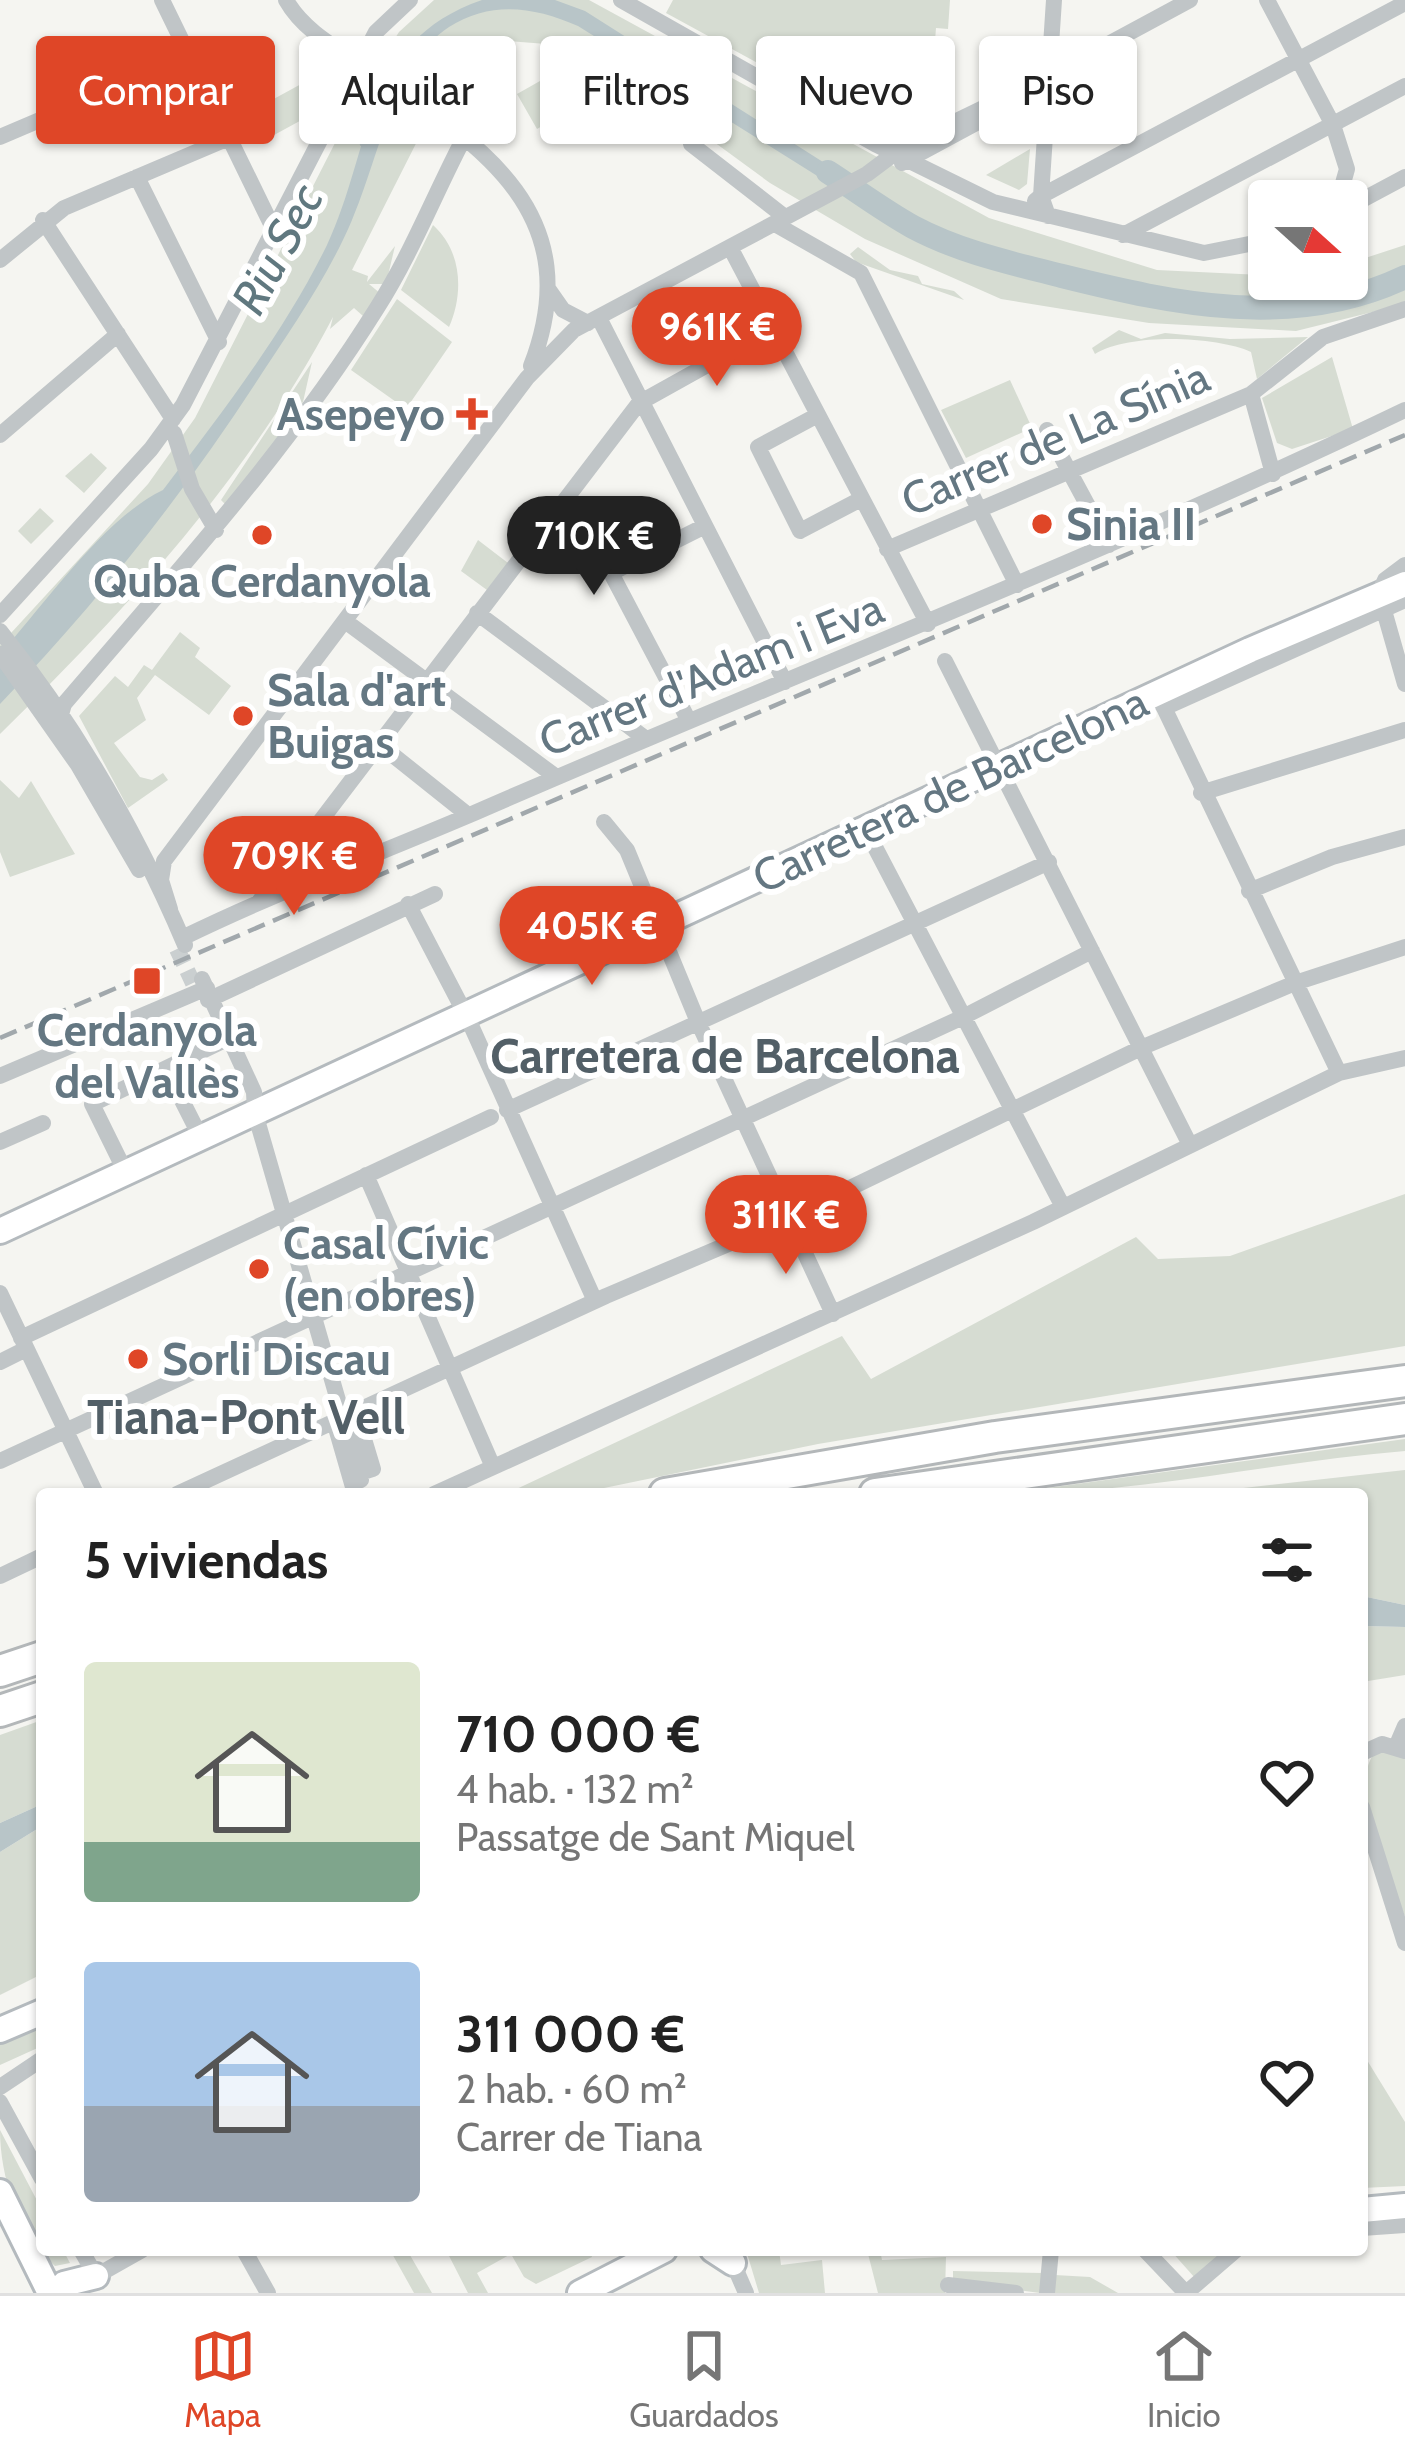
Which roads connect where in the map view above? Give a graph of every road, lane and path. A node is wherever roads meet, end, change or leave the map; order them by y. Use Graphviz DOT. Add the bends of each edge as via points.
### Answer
graph roads {
  1 [pos="162,0"];
  2 [pos="286,0"];
  3 [pos="386,0"];
  4 [pos="410,0"];
  5 [pos="621,0"];
  6 [pos="1054,0"];
  7 [pos="1190,0"];
  8 [pos="1267,0"];
  9 [pos="1405,3"];
  10 [pos="384,22"];
  11 [pos="180,36"];
  12 [pos="322,36"];
  13 [pos="378,36"];
  14 [pos="1051,36"];
  15 [pos="1123,36"];
  16 [pos="1298,60"];
  17 [pos="1405,86"];
  18 [pos="979,111"];
  19 [pos="979,114"];
  20 [pos="979,119"];
  21 [pos="36,122"];
  22 [pos="974,122"];
  23 [pos="1333,125"];
  24 [pos="0,137"];
  25 [pos="216,144"];
  26 [pos="233,144"];
  27 [pos="323,144"];
  28 [pos="461,144"];
  29 [pos="475,144"];
  30 [pos="692,144"];
  31 [pos="1044,144"];
  32 [pos="902,157"];
  33 [pos="137,177"];
  34 [pos="1405,177"];
  35 [pos="1344,180"];
  36 [pos="1041,196"];
  37 [pos="1368,197"];
  38 [pos="1026,210"];
  39 [pos="1048,216"];
  40 [pos="784,218"];
  41 [pos="43,220"];
  42 [pos="275,232"];
  43 [pos="1123,235"];
  44 [pos="1248,244"];
  45 [pos="730,249"];
  46 [pos="0,260"];
  47 [pos="548,287"];
  48 [pos="1405,309"];
  49 [pos="594,320"];
  50 [pos="770,330"];
  51 [pos="118,334"];
  52 [pos="219,342"];
  53 [pos="526,378"];
  54 [pos="1252,394"];
  55 [pos="639,403"];
  56 [pos="1405,410"];
  57 [pos="816,416"];
  58 [pos="1047,430"];
  59 [pos="174,433"];
  60 [pos="0,436"];
  61 [pos="1069,473"];
  62 [pos="1270,475"];
  63 [pos="861,499"];
  64 [pos="978,509"];
  65 [pos="703,527"];
  66 [pos="216,530"];
  67 [pos="1109,545"];
  68 [pos="887,549"];
  69 [pos="1405,565"];
  70 [pos="1405,584"];
  71 [pos="1017,585"];
  72 [pos="1405,600"];
  73 [pos="1382,601"];
  74 [pos="0,612"];
  75 [pos="477,613"];
  76 [pos="345,621"];
  77 [pos="928,624"];
  78 [pos="1,640"];
  79 [pos="945,661"];
  80 [pos="427,679"];
  81 [pos="785,682"];
  82 [pos="1405,684"];
  83 [pos="1160,701"];
  84 [pos="50,709"];
  85 [pos="689,721"];
  86 [pos="1405,730"];
  87 [pos="646,739"];
  88 [pos="379,745"];
  89 [pos="1001,766"];
  90 [pos="555,776"];
  91 [pos="1202,793"];
  92 [pos="468,815"];
  93 [pos="604,822"];
  94 [pos="865,828"];
  95 [pos="1405,837"];
  96 [pos="169,856"];
  97 [pos="136,860"];
  98 [pos="1049,862"];
  99 [pos="1249,891"];
  100 [pos="435,894"];
  101 [pos="408,904"];
  102 [pos="256,905"];
  103 [pos="170,909"];
  104 [pos="657,925"];
  105 [pos="916,925"];
  106 [pos="182,944"];
  107 [pos="1405,946"];
  108 [pos="1092,951"];
  109 [pos="1294,983"];
  110 [pos="206,993"];
  111 [pos="465,1014"];
  112 [pos="963,1017"];
  113 [pos="698,1022"];
  114 [pos="227,1039"];
  115 [pos="1144,1047"];
  116 [pos="1405,1058"];
  117 [pos="166,1069"];
  118 [pos="1339,1073"];
  119 [pos="0,1076"];
  120 [pos="254,1110"];
  121 [pos="1012,1112"];
  122 [pos="499,1114"];
  123 [pos="742,1117"];
  124 [pos="44,1123"];
  125 [pos="201,1138"];
  126 [pos="0,1142"];
  127 [pos="1190,1144"];
  128 [pos="126,1173"];
  129 [pos="366,1175"];
  130 [pos="551,1203"];
  131 [pos="1062,1205"];
  132 [pos="285,1215"];
  133 [pos="788,1217"];
  134 [pos="0,1231"];
  135 [pos="409,1270"];
  136 [pos="0,1293"];
  137 [pos="595,1301"];
  138 [pos="315,1313"];
  139 [pos="833,1315"];
  140 [pos="24,1344"];
  141 [pos="0,1362"];
  142 [pos="450,1370"];
  143 [pos="1405,1381"];
  144 [pos="1405,1419"];
  145 [pos="347,1422"];
  146 [pos="65,1430"];
  147 [pos="0,1461"];
  148 [pos="493,1467"];
  149 [pos="359,1483"];
  150 [pos="93,1488"];
  151 [pos="191,1488"];
  152 [pos="447,1488"];
  153 [pos="700,1488"];
  154 [pos="917,1488"];
  155 [pos="36,1559"];
  156 [pos="0,1576"];
  157 [pos="36,1659"];
  158 [pos="0,1671"];
  159 [pos="36,1699"];
  160 [pos="0,1711"];
  161 [pos="1405,1726"];
  162 [pos="1400,1749"];
  163 [pos="1368,1750"];
  164 [pos="1368,1827"];
  165 [pos="1405,1943"];
  166 [pos="36,2015"];
  167 [pos="0,2030"];
  168 [pos="36,2064"];
  169 [pos="0,2087"];
  170 [pos="0,2102"];
  171 [pos="36,2168"];
  172 [pos="0,2192"];
  173 [pos="1405,2206"];
  174 [pos="1368,2209"];
  175 [pos="0,2220"];
  176 [pos="1405,2225"];
  177 [pos="1368,2228"];
  178 [pos="11,2245"];
  179 [pos="79,2256"];
  180 [pos="131,2256"];
  181 [pos="247,2256"];
  182 [pos="652,2256"];
  183 [pos="726,2256"];
  184 [pos="1050,2256"];
  185 [pos="1151,2256"];
  186 [pos="1164,2256"];
  187 [pos="1229,2256"];
  188 [pos="1167,2271"];
  189 [pos="34,2280"];
  190 [pos="948,2285"];
  191 [pos="69,2289"];
  192 [pos="268,2293"];
  193 [pos="580,2293"];
  194 [pos="746,2293"];
  195 [pos="1016,2293"];
  196 [pos="1047,2293"];
  197 [pos="1186,2293"];
  1 -- 11 [label="street"];
  2 -- 12 [label="street"];
  3 -- 10 [label="street"];
  4 -- 10 [label="street"];
  5 -- 32 [label="street"];
  6 -- 14 [label="street"];
  7 -- 15 [label="street"];
  8 -- 16 [label="street"];
  9 -- 16 [label="street"];
  10 -- 13 [label="street"];
  16 -- 23 [label="street"];
  16 -- 36 [label="street"];
  17 -- 23 [label="street"];
  18 -- 32 [label="street"];
  19 -- 22 [label="street"];
  20 -- 22 [label="street"];
  21 -- 24 [label="street"];
  22 -- 32 [label="street"];
  23 -- 35 [label="street"];
  23 -- 43 [label="street"];
  25 -- 33 [label="street"];
  26 -- 42 [label="street"];
  27 -- 42 [label="street"];
  28 -- 66 [label="street" via="364,328"];
  29 -- 47 [label="street" via="529,205"];
  30 -- 40 [label="street"];
  31 -- 36 [label="street"];
  32 -- 38 [label="street"];
  32 -- 40 [label="street"];
  33 -- 41 [label="street"];
  33 -- 52 [label="street"];
  34 -- 37 [label="street"];
  36 -- 38 [label="street"];
  36 -- 39 [label="street"];
  38 -- 39 [label="street"];
  39 -- 43 [label="street"];
  40 -- 45 [label="street"];
  40 -- 64 [label="street" via="861,273"];
  41 -- 46 [label="street"];
  41 -- 51 [label="street"];
  42 -- 52 [label="street"];
  43 -- 44 [label="street" via="1204,253"];
  45 -- 49 [label="street"];
  45 -- 50 [label="street"];
  47 -- 49 [label="street" via="563,310"];
  47 -- 53 [label="street"];
  48 -- 54 [label="street, Carrer de La Sínia" via="1323,337"];
  49 -- 53 [label="street" via="566,334"];
  49 -- 55 [label="street"];
  50 -- 55 [label="street"];
  50 -- 57 [label="street"];
  51 -- 59 [label="street"];
  51 -- 60 [label="street"];
  52 -- 59 [label="street"];
  53 -- 76 [label="street"];
  54 -- 61 [label="street, Carrer de La Sínia"];
  54 -- 62 [label="street"];
  55 -- 65 [label="street"];
  55 -- 75 [label="street"];
  56 -- 62 [label="street, Carrer d'Adam i Eva"];
  57 -- 63 [label="street"];
  57 -- 63 [label="street" via="758,447 800,531"];
  58 -- 61 [label="street"];
  59 -- 66 [label="street"];
  59 -- 74 [label="street"];
  61 -- 64 [label="street, Carrer de La Sínia"];
  61 -- 67 [label="street"];
  62 -- 67 [label="street, Carrer d'Adam i Eva"];
  63 -- 68 [label="street"];
  64 -- 68 [label="street, Carrer de La Sínia"];
  64 -- 71 [label="street"];
  65 -- 81 [label="street"];
  65 -- 85 [label="street" via="611,573"];
  66 -- 84 [label="street"];
  67 -- 71 [label="street, Carrer d'Adam i Eva"];
  68 -- 77 [label="street"];
  69 -- 73 [label="street, Carretera de Barcelona" via="1385,580"];
  70 -- 73 [label="main road, Carretera de Barcelona"];
  71 -- 77 [label="street, Carrer d'Adam i Eva"];
  72 -- 73 [label="street, Carretera de Barcelona"];
  73 -- 82 [label="street"];
  73 -- 83 [label="main road, Carretera de Barcelona"];
  75 -- 80 [label="street"];
  75 -- 87 [label="street"];
  76 -- 80 [label="street"];
  76 -- 96 [label="street"];
  77 -- 81 [label="street, Carrer d'Adam i Eva"];
  78 -- 84 [label="street"];
  79 -- 89 [label="street"];
  80 -- 88 [label="street"];
  80 -- 90 [label="street"];
  81 -- 85 [label="street, Carrer d'Adam i Eva"];
  83 -- 89 [label="main road, Carretera de Barcelona"];
  83 -- 91 [label="street"];
  84 -- 97 [label="street"];
  85 -- 87 [label="street, Carrer d'Adam i Eva"];
  86 -- 91 [label="street"];
  87 -- 90 [label="street, Carrer d'Adam i Eva"];
  88 -- 92 [label="street"];
  88 -- 102 [label="street"];
  89 -- 94 [label="main road, Carretera de Barcelona"];
  89 -- 98 [label="street"];
  90 -- 92 [label="street, Carrer d'Adam i Eva"];
  91 -- 99 [label="street"];
  92 -- 102 [label="street, Carrer d'Adam i Eva"];
  93 -- 104 [label="street" via="627,850"];
  94 -- 104 [label="main road, Carretera de Barcelona"];
  94 -- 105 [label="street"];
  95 -- 99 [label="street" via="1331,856"];
  96 -- 97 [label="street"];
  96 -- 103 [label="street" via="160,872"];
  97 -- 103 [label="street"];
  97 -- 106 [label="street"];
  98 -- 105 [label="street"];
  98 -- 108 [label="street"];
  99 -- 109 [label="street"];
  100 -- 101 [label="street"];
  101 -- 110 [label="street"];
  101 -- 111 [label="street"];
  102 -- 106 [label="street, Carrer d'Adam i Eva"];
  103 -- 106 [label="street"];
  104 -- 111 [label="main road, Carretera de Barcelona"];
  104 -- 113 [label="street"];
  105 -- 112 [label="street"];
  105 -- 113 [label="street"];
  107 -- 109 [label="street"];
  108 -- 112 [label="street"];
  108 -- 115 [label="street"];
  109 -- 115 [label="street"];
  109 -- 118 [label="street"];
  110 -- 114 [label="street"];
  110 -- 119 [label="street"];
  111 -- 120 [label="main road, Carretera de Barcelona"];
  111 -- 122 [label="street"];
  112 -- 121 [label="street"];
  112 -- 123 [label="street"];
  113 -- 122 [label="street"];
  113 -- 123 [label="street"];
  114 -- 117 [label="street"];
  114 -- 120 [label="street"];
  114 -- 120 [label="street"];
  115 -- 121 [label="street"];
  115 -- 127 [label="street"];
  116 -- 118 [label="street"];
  117 -- 125 [label="street"];
  117 -- 128 [label="street" via="92,1104"];
  118 -- 127 [label="street"];
  120 -- 125 [label="main road, Carretera de Barcelona"];
  120 -- 132 [label="street"];
  121 -- 131 [label="street"];
  121 -- 133 [label="street"];
  122 -- 129 [label="street"];
  122 -- 130 [label="street"];
  123 -- 130 [label="street"];
  123 -- 133 [label="street"];
  124 -- 126 [label="street"];
  125 -- 128 [label="main road, Carretera de Barcelona"];
  127 -- 131 [label="street"];
  128 -- 134 [label="main road, Carretera de Barcelona"];
  129 -- 132 [label="street"];
  129 -- 135 [label="street"];
  130 -- 135 [label="street"];
  130 -- 137 [label="street"];
  131 -- 139 [label="street"];
  132 -- 138 [label="street"];
  132 -- 140 [label="street"];
  133 -- 137 [label="street"];
  133 -- 139 [label="street"];
  135 -- 138 [label="street"];
  135 -- 142 [label="street"];
  136 -- 140 [label="street"];
  137 -- 142 [label="street"];
  138 -- 145 [label="street"];
  138 -- 146 [label="street"];
  139 -- 148 [label="street"];
  140 -- 141 [label="street"];
  140 -- 146 [label="street"];
  142 -- 145 [label="street"];
  142 -- 148 [label="street"];
  143 -- 153 [label="highway" via="995,1437"];
  144 -- 154 [label="highway"];
  145 -- 149 [label="street"];
  145 -- 151 [label="street"];
  146 -- 147 [label="street"];
  146 -- 150 [label="street"];
  148 -- 152 [label="street"];
  155 -- 156 [label="street"];
  157 -- 158 [label="highway"];
  159 -- 160 [label="highway"];
  161 -- 162 [label="street"];
  162 -- 163 [label="street"];
  164 -- 165 [label="street"];
  166 -- 167 [label="main road"];
  168 -- 169 [label="street"];
  170 -- 171 [label="street"];
  172 -- 189 [label="main road"];
  173 -- 174 [label="main road"];
  175 -- 178 [label="main road"];
  176 -- 177 [label="street"];
  178 -- 189 [label="main road"];
  178 -- 191 [label="main road"];
  179 -- 191 [label="street"];
  180 -- 191 [label="street"];
  181 -- 192 [label="street"];
  182 -- 193 [label="main road"];
  183 -- 194 [label="street"];
  184 -- 196 [label="street"];
  185 -- 188 [label="street"];
  186 -- 188 [label="street"];
  187 -- 197 [label="street"];
  188 -- 197 [label="street"];
  189 -- 191 [label="main road"];
  190 -- 195 [label="street"];
}
